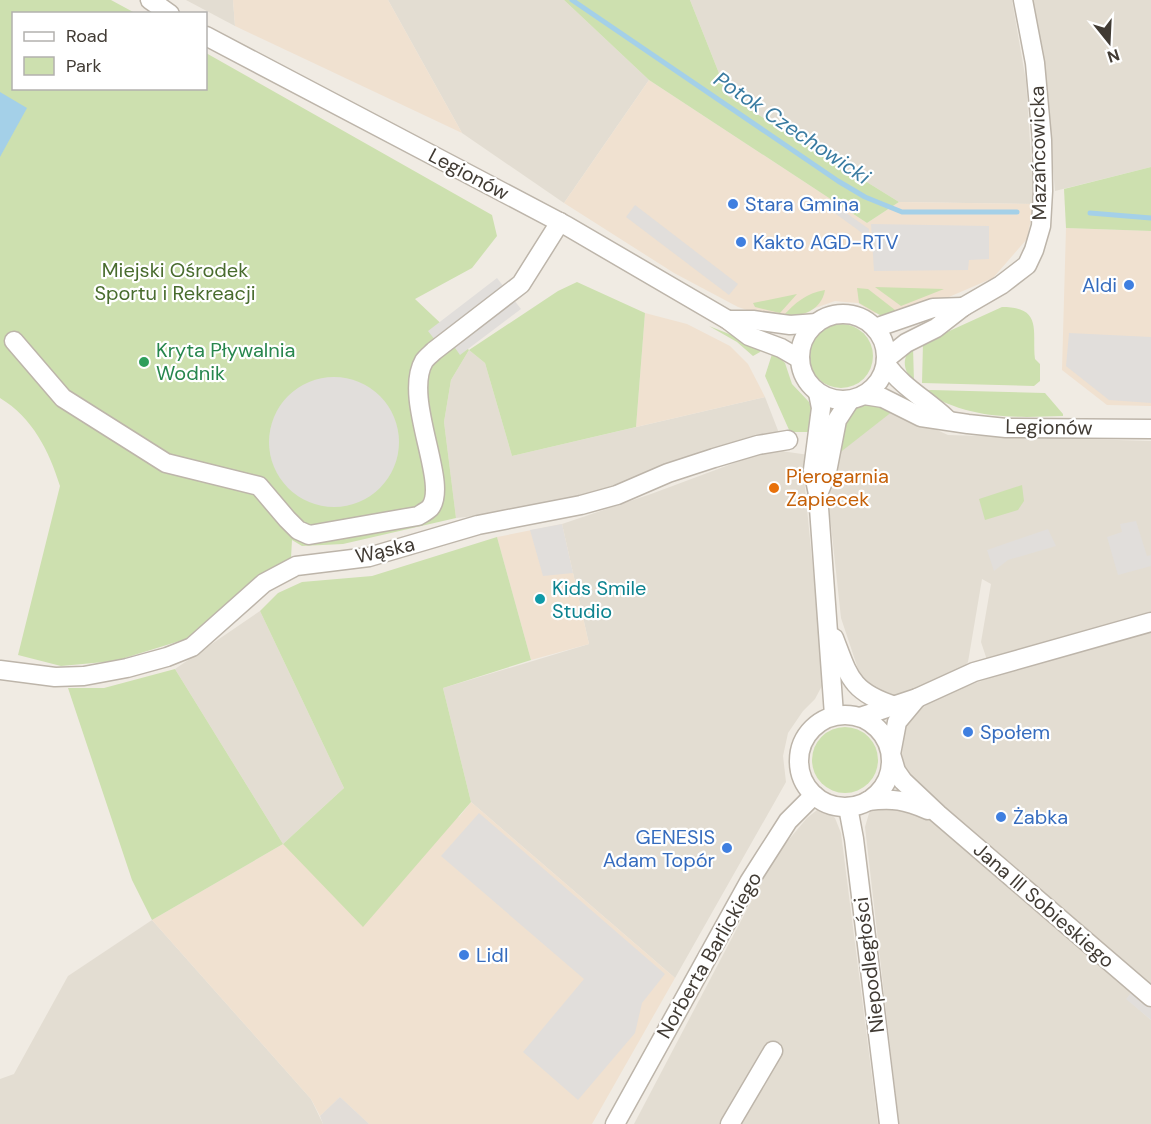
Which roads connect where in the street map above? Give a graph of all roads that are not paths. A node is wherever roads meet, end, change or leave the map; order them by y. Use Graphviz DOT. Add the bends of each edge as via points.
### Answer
graph roads {
  1 [pos="150,0"];
  2 [pos="1023,0"];
  3 [pos="167,12"];
  4 [pos="207,37"];
  5 [pos="560,222"];
  6 [pos="963,307"];
  7 [pos="728,320"];
  8 [pos="817,322"];
  9 [pos="875,328"];
  10 [pos="14,341"];
  11 [pos="800,359"];
  12 [pos="885,361"];
  13 [pos="818,393"];
  14 [pos="857,397"];
  15 [pos="947,419"];
  16 [pos="1151,429"];
  17 [pos="788,440"];
  18 [pos="818,494"];
  19 [pos="309,535"];
  20 [pos="304,565"];
  21 [pos="827,618"];
  22 [pos="1151,622"];
  23 [pos="0,670"];
  24 [pos="917,698"];
  25 [pos="895,706"];
  26 [pos="834,715"];
  27 [pos="860,717"];
  28 [pos="891,754"];
  29 [pos="814,795"];
  30 [pos="868,801"];
  31 [pos="848,807"];
  32 [pos="938,814"];
  33 [pos="1151,997"];
  34 [pos="773,1051"];
  35 [pos="615,1124"];
  36 [pos="730,1124"];
  37 [pos="889,1124"];
  1 -- 3 [label="street"];
  2 -- 6 [label="street, Mazańcowicka" via="1035,63 1042,140 1041,226 1027,265"];
  4 -- 5 [label="street, Legionów"];
  5 -- 7 [label="street, Legionów"];
  5 -- 19 [label="street" via="521,284 424,361 419,377 419,405 436,492 430,508 418,516"];
  6 -- 9 [label="street, Mazańcowicka" via="933,309"];
  6 -- 12 [label="street, Mazańcowicka"];
  7 -- 8 [label="street, Legionów" via="790,325"];
  7 -- 11 [label="street, Legionów" via="749,336"];
  8 -- 9 [label="street" via="830,316 852,315"];
  8 -- 11 [label="street" via="801,346"];
  9 -- 12 [label="street" via="882,340"];
  10 -- 19 [label="street" via="63,398 166,463 259,486 298,530"];
  11 -- 13 [label="street" via="805,378"];
  12 -- 14 [label="street" via="882,376 874,387"];
  12 -- 15 [label="street" via="903,385"];
  13 -- 14 [label="street" via="828,398"];
  13 -- 18 [label="street" via="821,408 813,470"];
  14 -- 15 [label="street, Legionów" via="883,398 921,417"];
  14 -- 18 [label="street" via="837,420 827,472"];
  15 -- 16 [label="street, Legionów" via="1006,428"];
  17 -- 20 [label="street, Wąska" via="714,458 581,506 478,525 369,557"];
  18 -- 21 [label="street"];
  19 -- 20 [label="street"];
  20 -- 23 [label="street, Wąska" via="264,583 192,647 167,657 84,676 55,677"];
  21 -- 25 [label="street" via="846,669 859,689 873,699"];
  21 -- 26 [label="street"];
  22 -- 24 [label="street" via="974,672"];
  24 -- 25 [label="street"];
  24 -- 28 [label="street" via="897,722"];
  25 -- 27 [label="street"];
  26 -- 27 [label="street"];
  26 -- 29 [label="street" via="820,721 800,748 803,780"];
  27 -- 28 [label="street" via="875,725"];
  28 -- 30 [label="street" via="885,785"];
  28 -- 32 [label="street, Jana III Sobieskiego" via="903,781"];
  29 -- 31 [label="street" via="826,803"];
  29 -- 35 [label="street, Norberta Barlickiego" via="788,821 749,882"];
  30 -- 31 [label="street"];
  30 -- 32 [label="street, Jana III Sobieskiego" via="890,798"];
  31 -- 37 [label="street, Niepodległości"];
  32 -- 33 [label="street, Jana III Sobieskiego"];
  34 -- 36 [label="street"];
}
